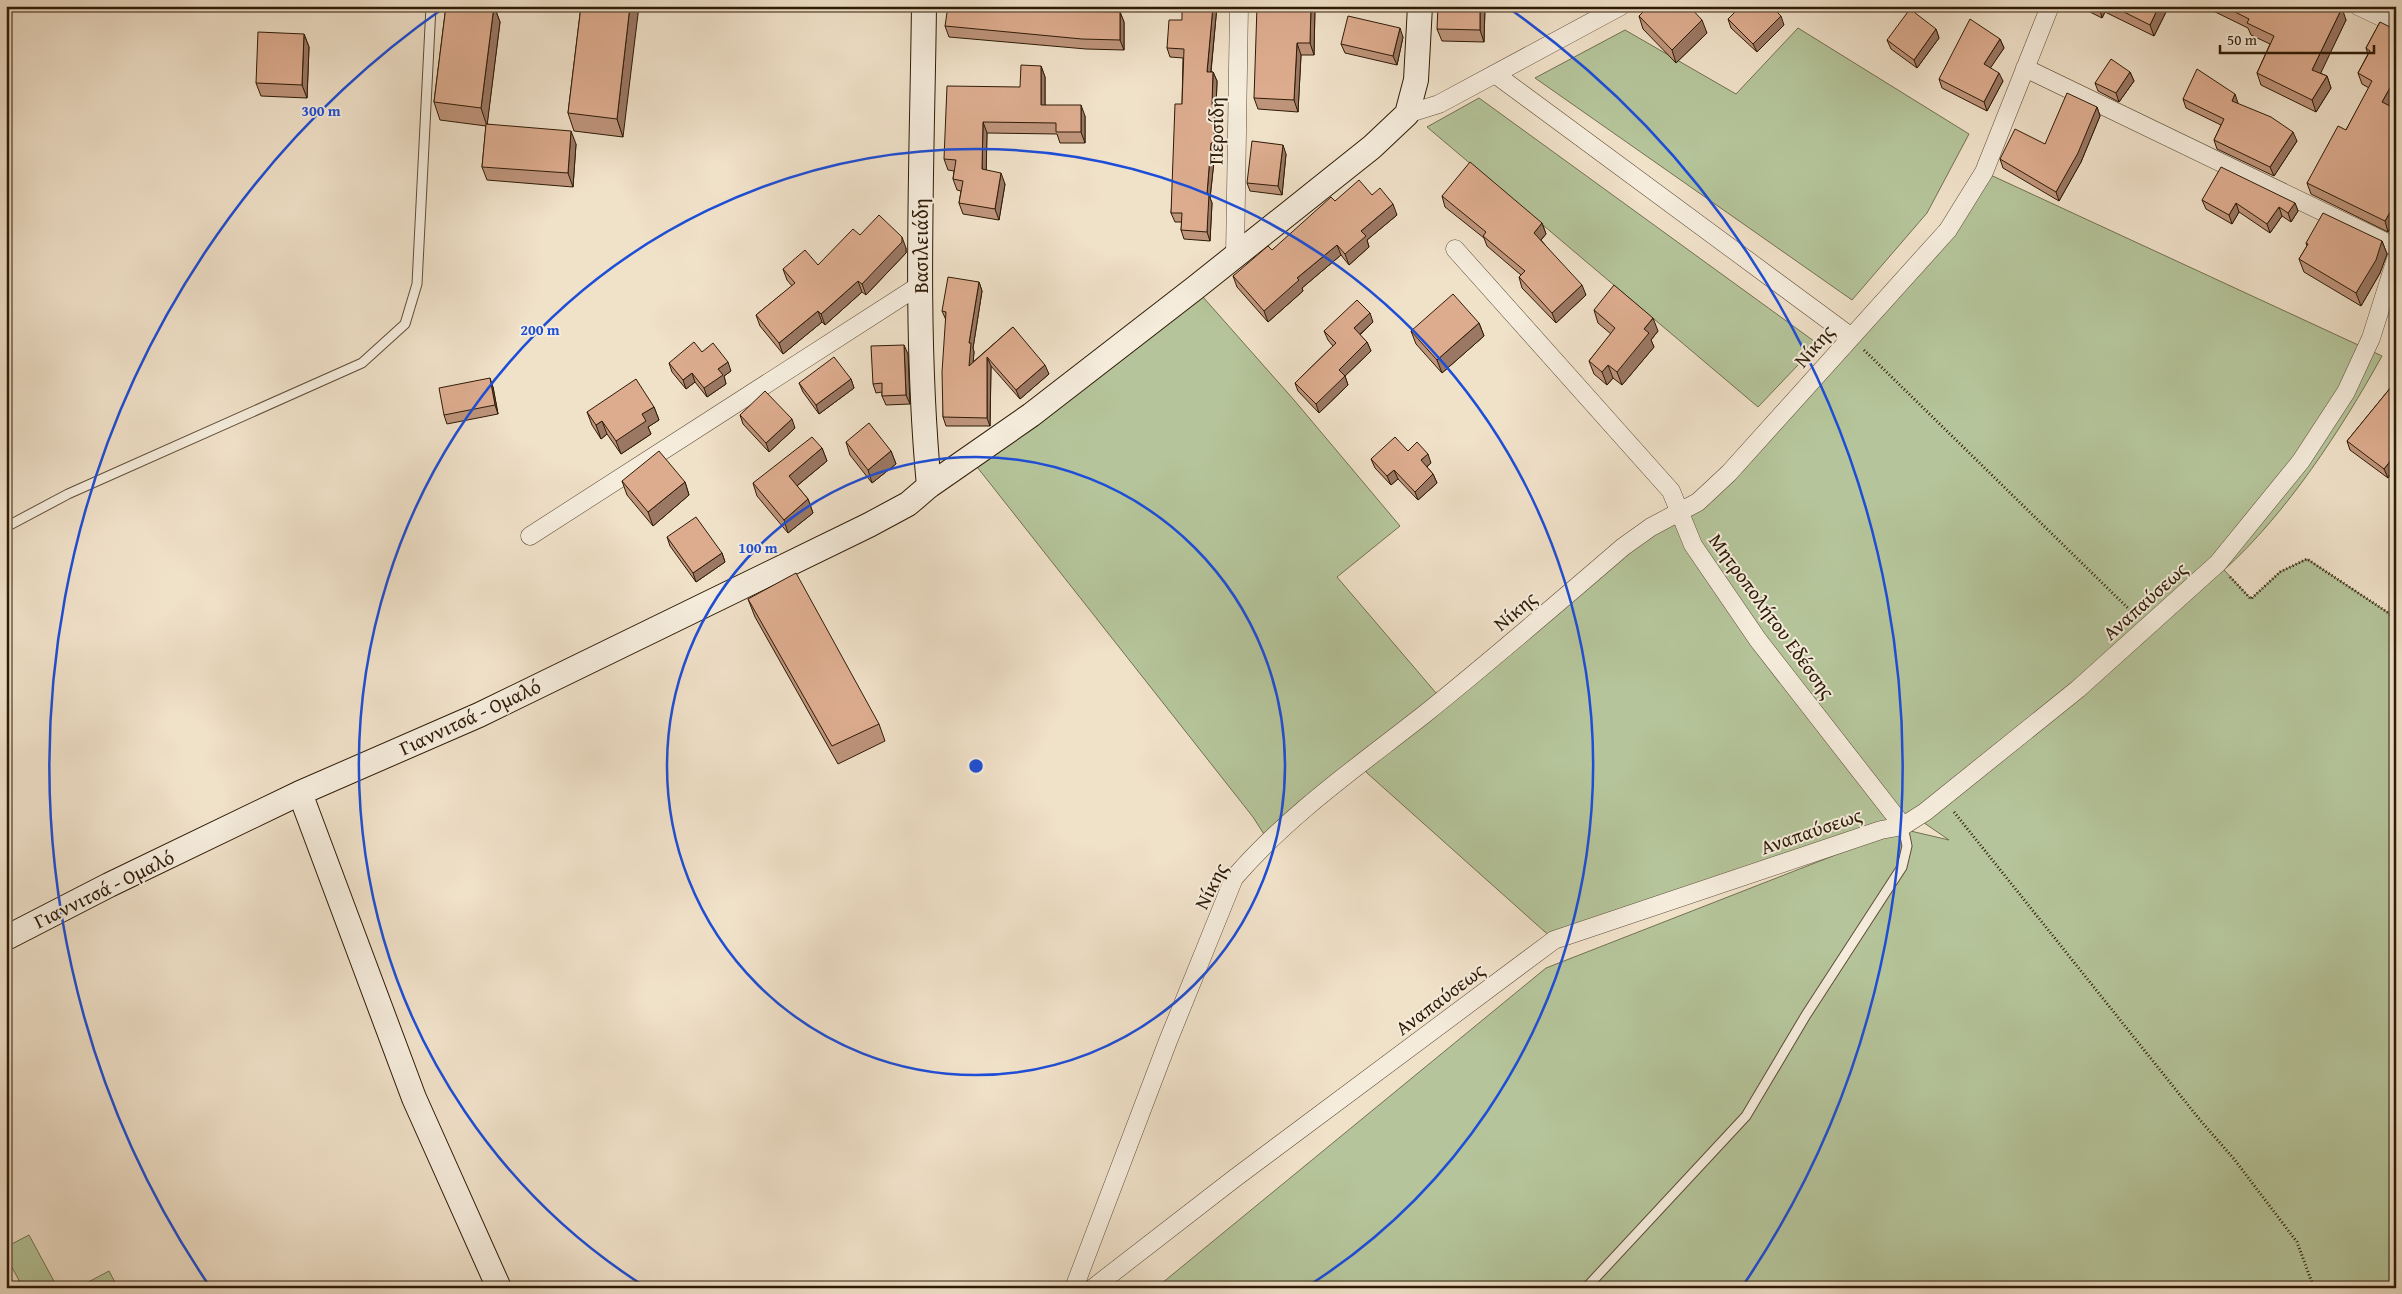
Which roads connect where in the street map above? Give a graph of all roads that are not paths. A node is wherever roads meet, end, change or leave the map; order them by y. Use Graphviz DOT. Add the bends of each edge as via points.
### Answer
graph roads {
  1 [pos="431,6"];
  2 [pos="924,6"];
  3 [pos="1239,6"];
  4 [pos="1420,6"];
  5 [pos="2050,6"];
  6 [pos="2358,6"];
  7 [pos="1619,7"];
  8 [pos="2396,24"];
  9 [pos="2025,68"];
  10 [pos="1495,74"];
  11 [pos="1407,114"];
  12 [pos="2396,247"];
  13 [pos="1455,249"];
  14 [pos="1235,256"];
  15 [pos="2396,259"];
  16 [pos="920,285"];
  17 [pos="1850,336"];
  18 [pos="929,486"];
  19 [pos="1680,511"];
  20 [pos="6,527"];
  21 [pos="530,536"];
  22 [pos="300,794"];
  23 [pos="1903,826"];
  24 [pos="6,938"];
  25 [pos="499,1288"];
  26 [pos="1074,1288"];
  27 [pos="1093,1288"];
  28 [pos="1586,1288"];
  1 -- 20 [label="lane" via="417,284 405,324 362,362 68,494"];
  2 -- 16 [label="street, Βασιλειάδη"];
  3 -- 14 [label="street, Περσίδη"];
  4 -- 11 [label="street" via="1416,80"];
  5 -- 9 [label="street, Νίκης"];
  6 -- 8 [label="street"];
  7 -- 10 [label="street"];
  9 -- 12 [label="street"];
  9 -- 17 [label="street, Νίκης" via="1984,172 1960,214"];
  10 -- 11 [label="street" via="1439,104"];
  10 -- 17 [label="street"];
  11 -- 14 [label="street, Γιαννιτσά - Ομαλό" via="1372,147"];
  13 -- 19 [label="street, Μητροπολήτου Εδέσσης" via="1671,491"];
  14 -- 18 [label="street, Γιαννιτσά - Ομαλό" via="1031,415"];
  15 -- 23 [label="street, Αναπαύσεως" via="2370,338 2346,392 2301,461 2218,563 2078,689"];
  16 -- 18 [label="street, Βασιλειάδη"];
  16 -- 21 [label="street"];
  17 -- 19 [label="street, Νίκης" via="1729,473 1710,492"];
  18 -- 22 [label="street, Γιαννιτσά - Ομαλό" via="900,509 860,529 479,715"];
  19 -- 23 [label="street, Μητροπολήτου Εδέσσης" via="1693,545 1758,640"];
  19 -- 26 [label="street, Νίκης" via="1623,547 1442,700 1323,794 1234,878"];
  22 -- 24 [label="street, Γιαννιτσά - Ομαλό"];
  22 -- 25 [label="street" via="414,1098"];
  23 -- 27 [label="street, Αναπαύσεως" via="1881,830 1554,940"];
  23 -- 28 [label="lane" via="1907,846 1902,867 1806,1015 1746,1116"];
}
